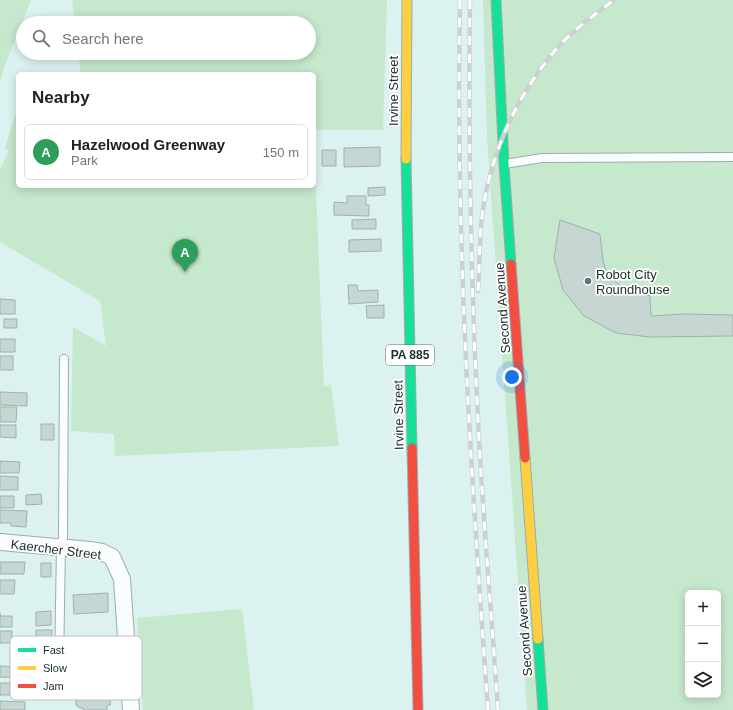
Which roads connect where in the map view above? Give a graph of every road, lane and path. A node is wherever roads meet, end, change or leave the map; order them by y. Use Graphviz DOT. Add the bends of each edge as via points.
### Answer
graph roads {
  1 [pos="407,0"];
  2 [pos="496,0"];
  3 [pos="733,157"];
  4 [pos="504,164"];
  5 [pos="64,359"];
  6 [pos="0,542"];
  7 [pos="60,547"];
  8 [pos="59,636"];
  9 [pos="126,636"];
  10 [pos="130,700"];
  11 [pos="131,710"];
  12 [pos="418,710"];
  13 [pos="543,710"];
  1 -- 12 [label="street, Irvine Street / PA 885" via="406,178"];
  2 -- 4 [label="street, Second Avenue"];
  3 -- 4 [label="lane" via="542,158"];
  4 -- 13 [label="street, Second Avenue"];
  5 -- 7 [label="lane" via="63,538"];
  6 -- 7 [label="street, Kaercher Street"];
  7 -- 8 [label="lane"];
  7 -- 9 [label="street, Kaercher Street" via="102,552 112,557 122,579"];
  10 -- 11 [label="street, Kaercher Street"];
}
